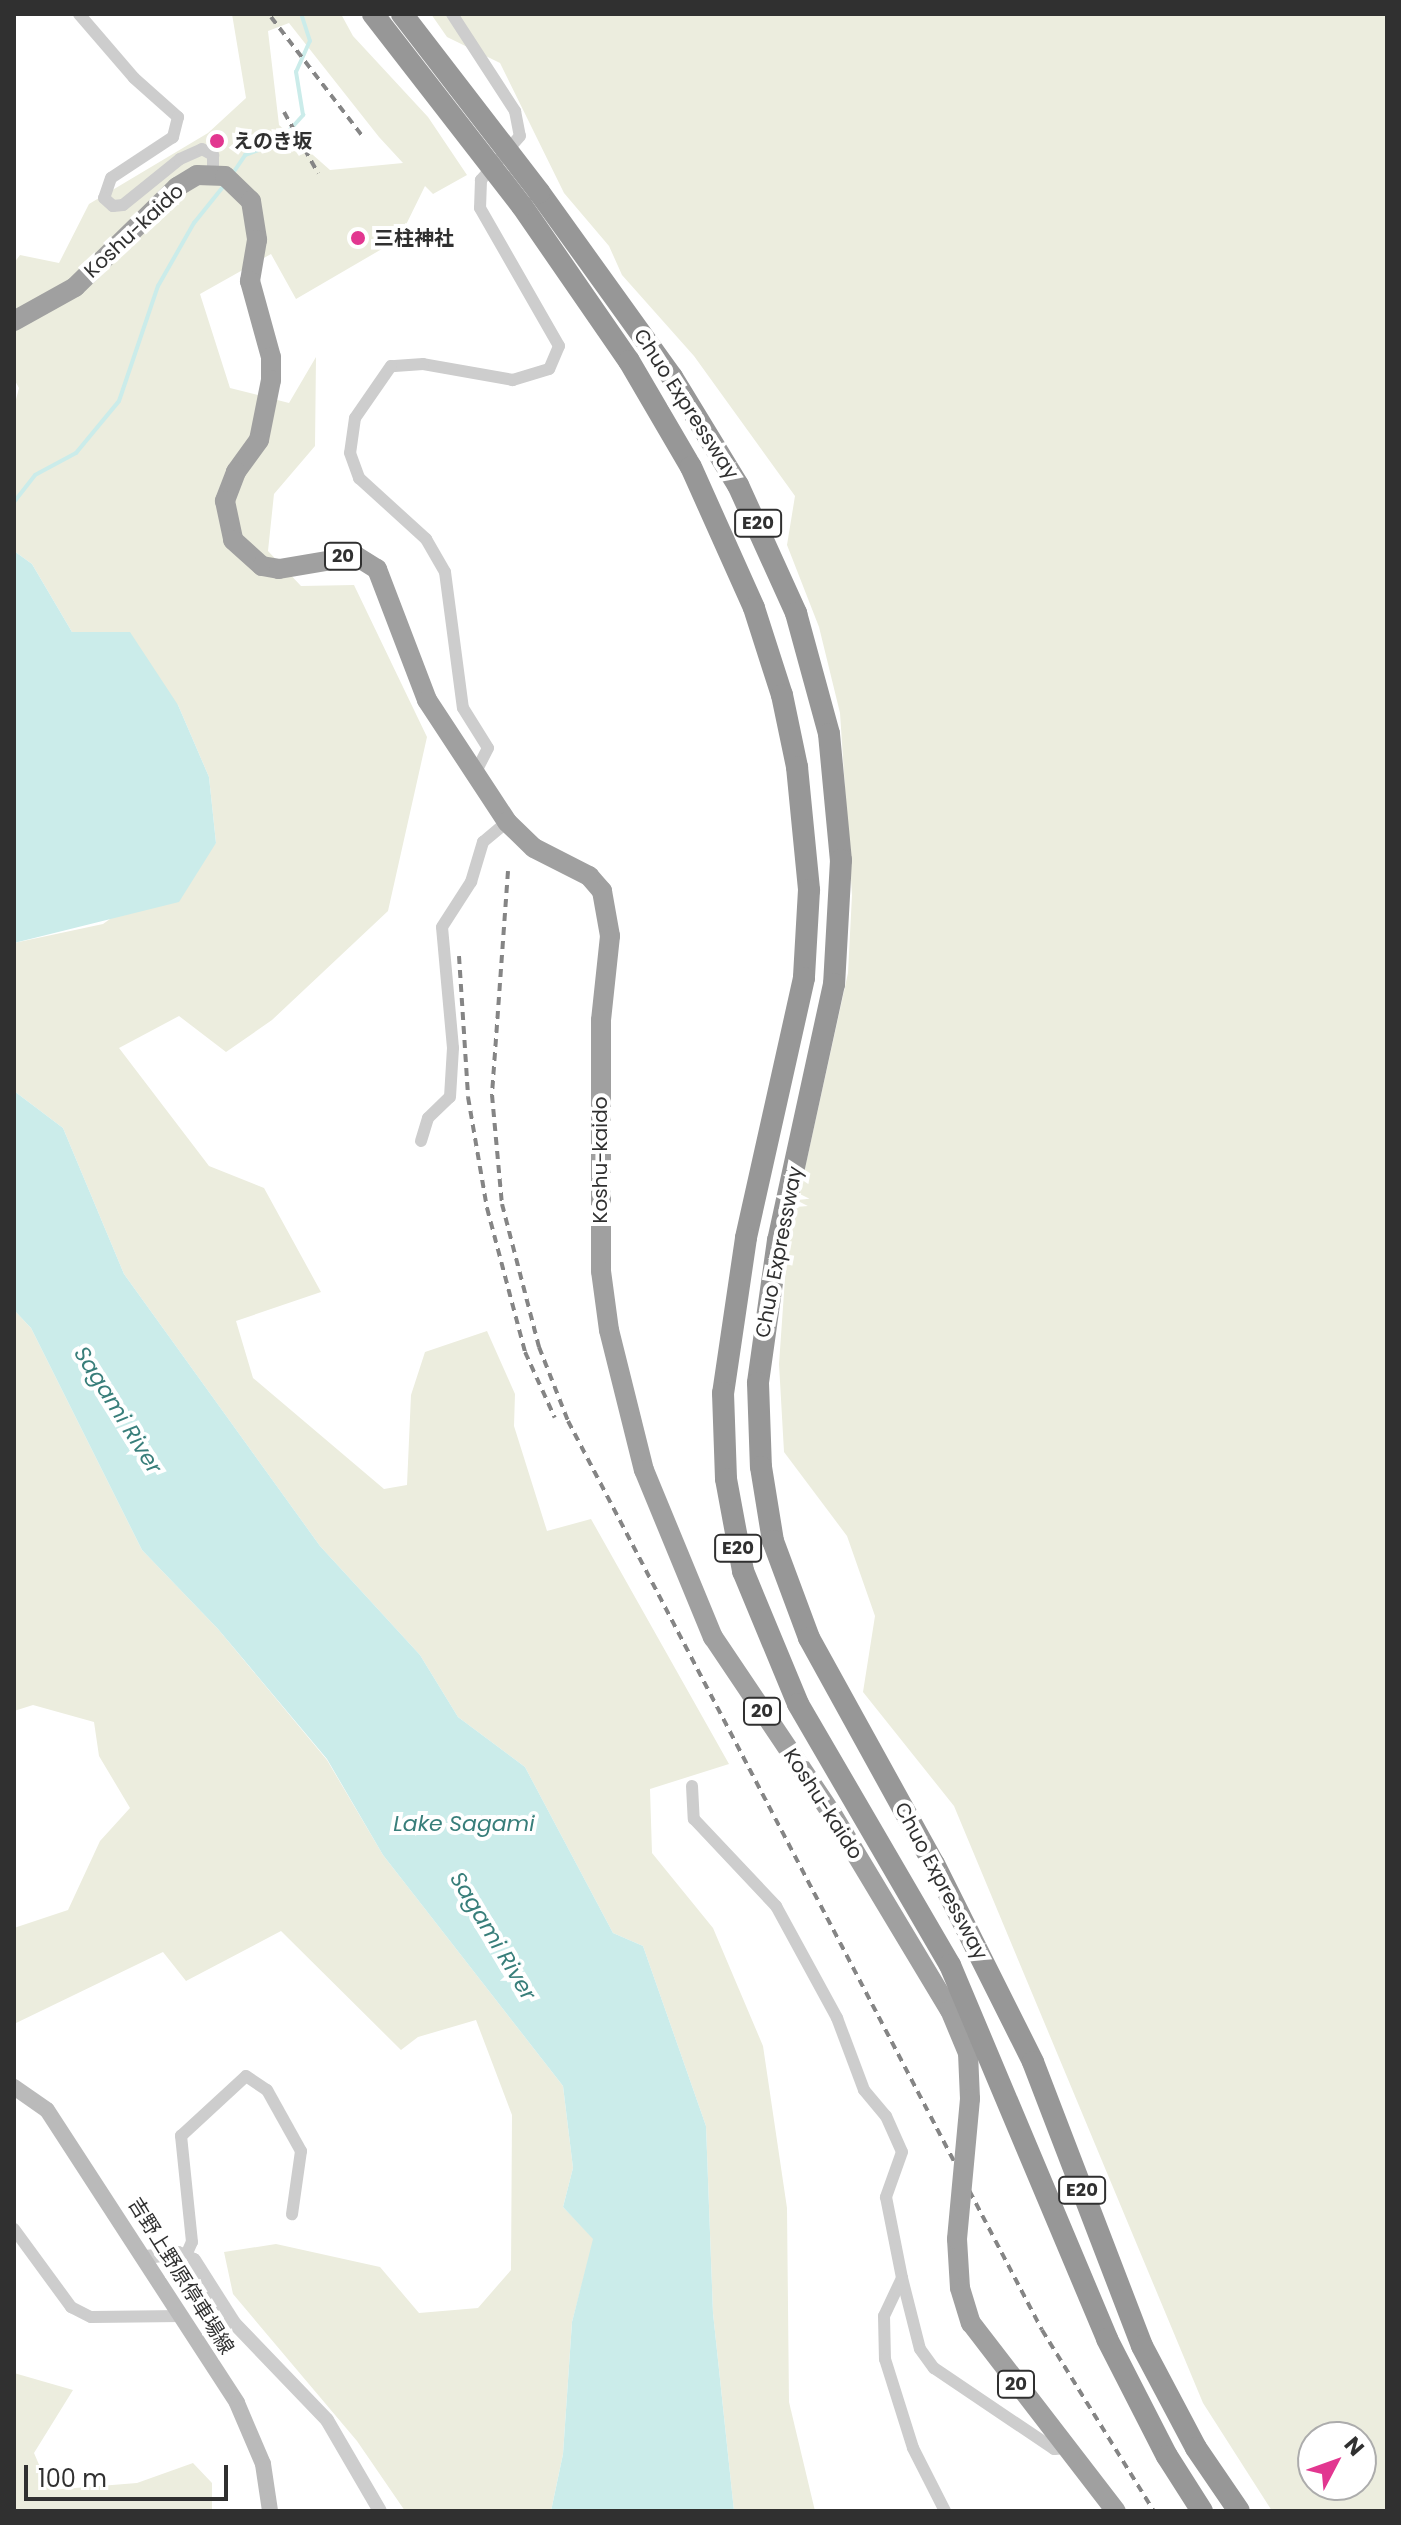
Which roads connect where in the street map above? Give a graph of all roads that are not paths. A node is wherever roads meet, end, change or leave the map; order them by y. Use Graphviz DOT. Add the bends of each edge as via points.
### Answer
graph roads {
  1 [pos="79,14"];
  2 [pos="373,14"];
  3 [pos="402,14"];
  4 [pos="452,14"];
  5 [pos="225,178"];
  6 [pos="531,199"];
  7 [pos="14,321"];
  8 [pos="476,772"];
  9 [pos="507,822"];
  10 [pos="421,1141"];
  11 [pos="692,1786"];
  12 [pos="14,2087"];
  13 [pos="292,2214"];
  14 [pos="14,2229"];
  15 [pos="187,2253"];
  16 [pos="146,2257"];
  17 [pos="902,2278"];
  18 [pos="182,2316"];
  19 [pos="1068,2448"];
  20 [pos="270,2511"];
  21 [pos="380,2511"];
  22 [pos="945,2511"];
  23 [pos="1116,2511"];
  24 [pos="1202,2511"];
  25 [pos="1239,2511"];
  1 -- 5 [label="street" via="146,89 177,112 177,131 149,156 111,178 104,198 113,206 123,205 180,159 202,149 212,152"];
  2 -- 6 [label="highway, Chuo Expressway / E20, bridge"];
  3 -- 6 [label="highway, Chuo Expressway / E20, bridge"];
  4 -- 8 [label="street" via="515,111 520,136 481,180 480,208 559,346 549,369 513,380 423,364 391,366 355,418 350,453 359,478 426,539 445,572 463,708 488,748"];
  5 -- 7 [label="highway, Koshu-kaido" via="177,187 75,287"];
  5 -- 8 [label="highway, Koshu-kaido / 20" via="254,208 257,240 250,281 271,380 259,440 236,472 225,501 233,540 249,560 279,569 344,555 367,560 383,579 427,700"];
  6 -- 24 [label="highway, Chuo Expressway / E20" via="657,407 736,563 771,655 790,730 809,890 804,978 727,1351 723,1437 732,1525 758,1616 777,1661 950,1965 1107,2339 1167,2456"];
  6 -- 25 [label="highway, Chuo Expressway / E20" via="698,416 782,576 809,650 829,734 839,818 841,907 826,1031 767,1303 758,1383 761,1467 773,1541 809,1638 934,1864 1033,2062 1142,2346 1196,2448"];
  8 -- 9 [label="highway, Koshu-kaido / 20"];
  9 -- 10 [label="street" via="483,842 471,882 442,927 453,1048 450,1097 428,1118"];
  9 -- 19 [label="highway, Koshu-kaido / 20, bridge" via="534,848 589,876 608,908 600,1047 601,1271 609,1330 644,1470 713,1637 832,1814 950,2010 968,2053 970,2099 957,2239 960,2288 971,2323"];
  11 -- 17 [label="street" via="694,1819 776,1906 837,2018 864,2090 886,2116 902,2152 886,2197"];
  12 -- 16 [label="main road, 吉野上野原停車場線" via="47,2110"];
  13 -- 15 [label="street" via="301,2151 267,2090 246,2076 181,2136 192,2242"];
  14 -- 18 [label="street" via="71,2307 91,2317"];
  15 -- 16 [label="street"];
  15 -- 21 [label="street" via="234,2323 327,2420"];
  16 -- 18 [label="main road, 吉野上野原停車場線"];
  17 -- 19 [label="street" via="920,2349 934,2368 1054,2449"];
  17 -- 22 [label="street" via="884,2316 885,2359 913,2448"];
  18 -- 20 [label="main road, 吉野上野原停車場線" via="253,2433"];
  19 -- 23 [label="highway, Koshu-kaido / 20"];
}
